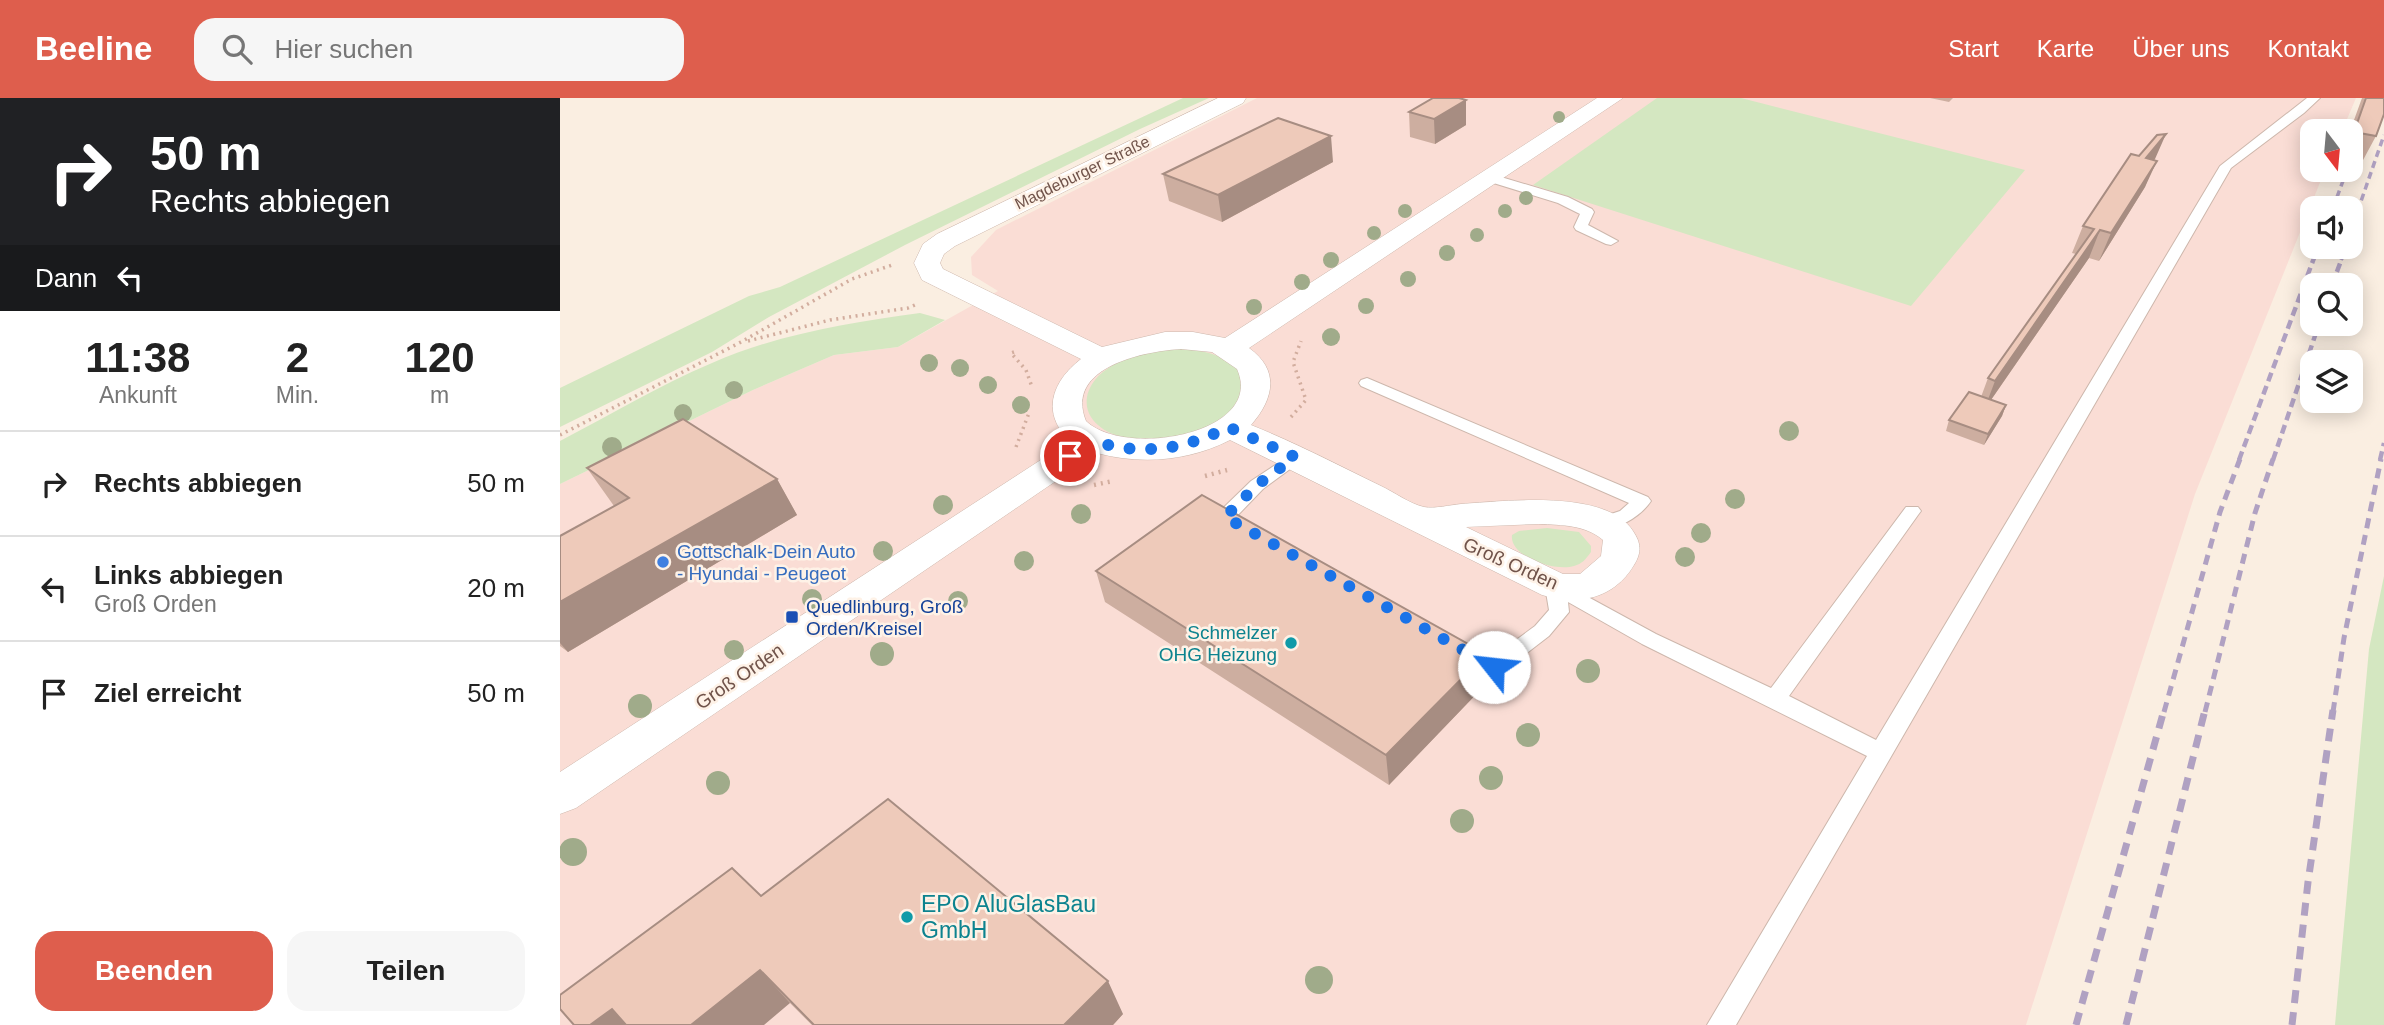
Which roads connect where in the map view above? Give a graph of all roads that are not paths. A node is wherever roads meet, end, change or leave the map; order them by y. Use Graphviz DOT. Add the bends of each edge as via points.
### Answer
graph roads {
  1 [pos="1235,98"];
  2 [pos="1612,98"];
  3 [pos="2314,98"];
  4 [pos="1491,178"];
  5 [pos="1611,241"];
  6 [pos="1229,348"];
  7 [pos="1103,359"];
  8 [pos="1367,383"];
  9 [pos="1228,427"];
  10 [pos="1093,441"];
  11 [pos="1282,467"];
  12 [pos="1912,511"];
  13 [pos="1418,519"];
  14 [pos="1603,523"];
  15 [pos="1262,537"];
  16 [pos="1555,586"];
  17 [pos="1445,640"];
  18 [pos="1775,699"];
  19 [pos="1881,752"];
  20 [pos="566,782"];
  21 [pos="1721,1025"];
  1 -- 7 [label="street, Magdeburger Straße" via="932,250 928,263 932,274"];
  2 -- 4 [label="street" via="1580,112"];
  3 -- 19 [label="lane" via="2226,166"];
  4 -- 5 [label="lane" via="1587,212 1581,227"];
  4 -- 6 [label="street"];
  6 -- 7 [label="street" via="1206,342 1154,342"];
  6 -- 9 [label="street" via="1247,360 1257,375 1257,393 1248,411"];
  7 -- 10 [label="street" via="1085,371 1066,401 1076,430"];
  8 -- 14 [label="lane" via="1643,501 1627,515"];
  9 -- 10 [label="street" via="1185,445 1145,451"];
  9 -- 11 [label="street, Groß Orden" via="1262,441"];
  10 -- 20 [label="street, Groß Orden"];
  11 -- 13 [label="street, Groß Orden"];
  11 -- 15 [label="lane" via="1225,517"];
  12 -- 18 [label="lane"];
  13 -- 14 [label="street, Groß Orden" via="1550,513"];
  13 -- 16 [label="street, Groß Orden"];
  14 -- 16 [label="street, Groß Orden" via="1615,531 1621,543 1618,563 1584,586"];
  16 -- 17 [label="lane" via="1559,612 1542,631 1494,667"];
  16 -- 18 [label="lane" via="1649,639"];
  18 -- 19 [label="lane"];
  19 -- 21 [label="lane"];
}
